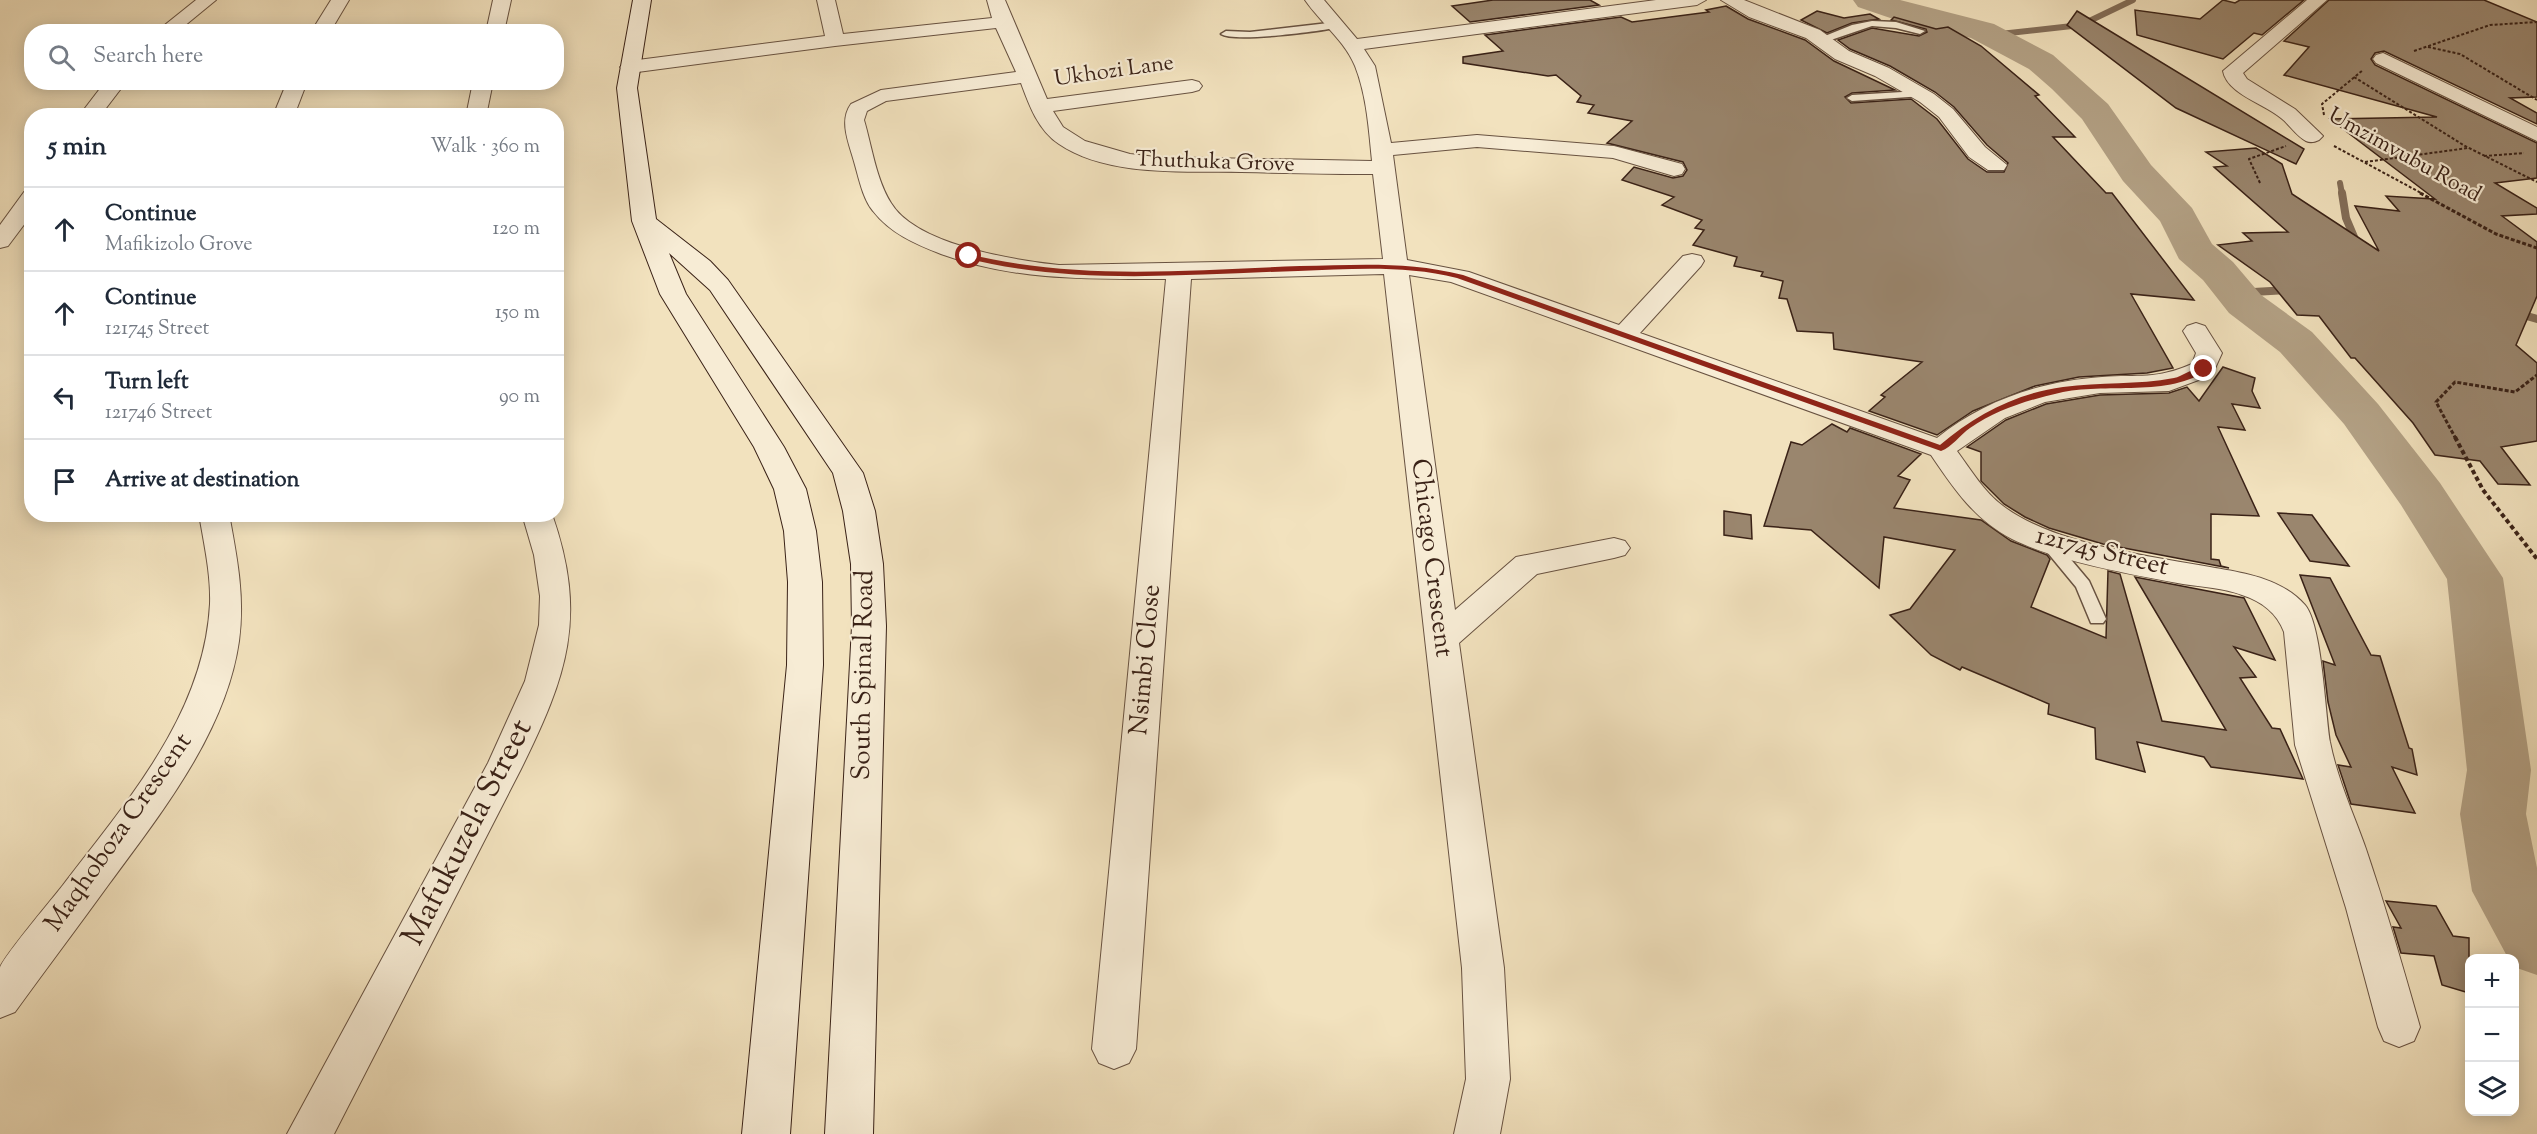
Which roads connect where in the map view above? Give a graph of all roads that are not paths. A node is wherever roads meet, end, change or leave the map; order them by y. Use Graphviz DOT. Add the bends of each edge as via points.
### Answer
graph roads {
  1 [pos="207,0"];
  2 [pos="340,0"];
  3 [pos="502,0"];
  4 [pos="642,0"];
  5 [pos="826,0"];
  6 [pos="996,0"];
  7 [pos="1314,0"];
  8 [pos="1697,0"];
  9 [pos="1730,0"];
  10 [pos="2318,0"];
  11 [pos="1003,22"];
  12 [pos="176,24"];
  13 [pos="325,24"];
  14 [pos="497,24"];
  15 [pos="1920,31"];
  16 [pos="1226,34"];
  17 [pos="1344,35"];
  18 [pos="1820,39"];
  19 [pos="835,40"];
  20 [pos="2383,59"];
  21 [pos="630,67"];
  22 [pos="1028,76"];
  23 [pos="1192,86"];
  24 [pos="110,90"];
  25 [pos="294,90"];
  26 [pos="481,90"];
  27 [pos="1919,94"];
  28 [pos="1852,98"];
  29 [pos="1042,106"];
  30 [pos="95,108"];
  31 [pos="286,108"];
  32 [pos="478,108"];
  33 [pos="2537,135"];
  34 [pos="2312,136"];
  35 [pos="1381,159"];
  36 [pos="1996,165"];
  37 [pos="1674,169"];
  38 [pos="24,208"];
  39 [pos="644,221"];
  40 [pos="0,241"];
  41 [pos="1692,261"];
  42 [pos="1394,266"];
  43 [pos="1179,272"];
  44 [pos="2196,332"];
  45 [pos="1624,335"];
  46 [pos="1941,448"];
  47 [pos="215,522"];
  48 [pos="540,522"];
  49 [pos="2045,540"];
  50 [pos="1614,548"];
  51 [pos="2097,619"];
  52 [pos="1442,639"];
  53 [pos="2,994"];
  54 [pos="2399,1027"];
  55 [pos="1114,1049"];
  56 [pos="310,1134"];
  57 [pos="766,1134"];
  58 [pos="849,1134"];
  59 [pos="1477,1134"];
  1 -- 12 [label="street"];
  2 -- 13 [label="street"];
  3 -- 14 [label="street"];
  4 -- 21 [label="street"];
  5 -- 19 [label="street"];
  6 -- 11 [label="street, Thuthuka Grove"];
  7 -- 17 [label="street, Chicago Crescent"];
  8 -- 17 [label="street"];
  9 -- 18 [label="street"];
  10 -- 34 [label="street, Umzimvubu Road" via="2233,71 2240,83 2288,113"];
  11 -- 19 [label="street"];
  11 -- 22 [label="street, Thuthuka Grove"];
  15 -- 18 [label="lane" via="1878,22"];
  16 -- 17 [label="lane"];
  17 -- 35 [label="street, Chicago Crescent" via="1365,66 1377,115"];
  18 -- 27 [label="street" via="1842,55"];
  19 -- 21 [label="street"];
  20 -- 33 [label="street"];
  21 -- 39 [label="street" via="629,119"];
  22 -- 29 [label="street, Thuthuka Grove"];
  22 -- 43 [label="street" via="881,96 858,108 854,120 881,207 900,225 928,241 1008,266 1059,272"];
  23 -- 29 [label="street, Ukhozi Lane"];
  24 -- 30 [label="street"];
  25 -- 31 [label="street"];
  26 -- 32 [label="street"];
  27 -- 28 [label="lane"];
  27 -- 36 [label="street" via="1946,112 1977,152"];
  29 -- 35 [label="street, Thuthuka Grove" via="1054,130 1069,141 1122,159 1156,164"];
  35 -- 37 [label="street, Thuthuka Grove" via="1477,141 1614,152"];
  35 -- 42 [label="street, Chicago Crescent"];
  38 -- 40 [label="street"];
  39 -- 57 [label="street" via="673,294 769,447 790,489 800,531 805,582 804,665"];
  39 -- 58 [label="street, South Spinal Road" via="719,285 848,473 859,511 867,564 869,626"];
  41 -- 45 [label="street"];
  42 -- 43 [label="street"];
  42 -- 45 [label="street" via="1460,277"];
  42 -- 52 [label="street, Chicago Crescent"];
  43 -- 55 [label="street, Nsimbi Close"];
  44 -- 46 [label="street" via="2209,353 2204,369 2177,381 2062,389 2026,399 1995,410"];
  45 -- 46 [label="street"];
  46 -- 49 [label="street, 121745 Street" via="1972,494 1992,513"];
  47 -- 53 [label="street, Maqhoboza Crescent" via="226,604 221,647 196,721 174,762 131,825"];
  48 -- 56 [label="street, Mafukuzela Street" via="552,556 555,626 531,711"];
  49 -- 51 [label="lane" via="2083,585"];
  49 -- 54 [label="street, 121745 Street" via="2150,567 2249,585 2277,599 2294,614 2301,632 2313,745 2366,908"];
  50 -- 52 [label="street" via="1527,565"];
  52 -- 59 [label="street, Chicago Crescent" via="1483,968 1488,1079"];
}
